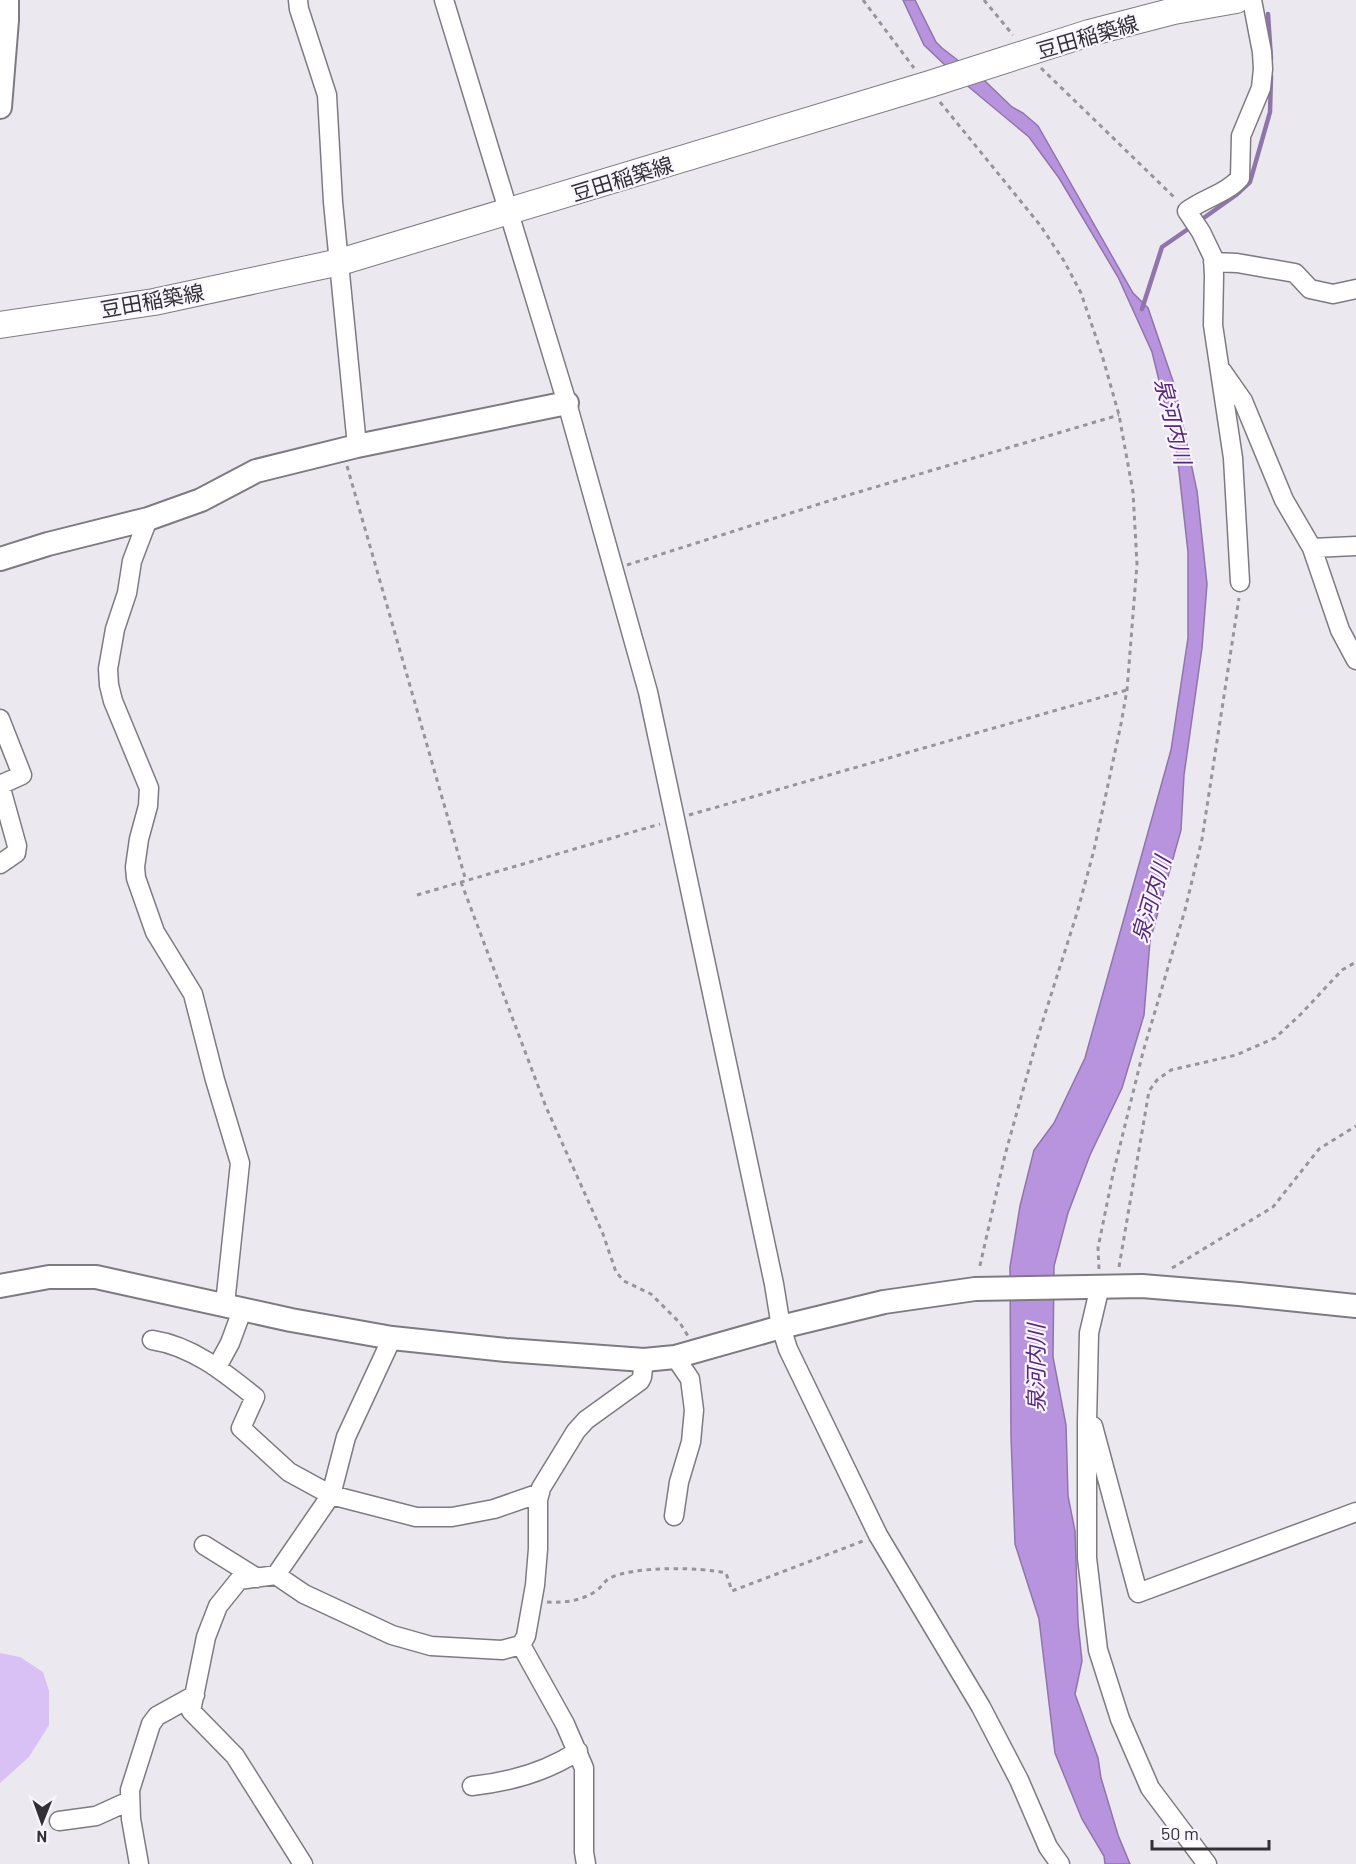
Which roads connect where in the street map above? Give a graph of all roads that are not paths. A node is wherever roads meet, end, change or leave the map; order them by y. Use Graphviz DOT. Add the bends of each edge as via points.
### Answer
graph roads {
  1 [pos="7,0"];
  2 [pos="298,0"];
  3 [pos="444,0"];
  4 [pos="1236,0"];
  5 [pos="1252,0"];
  6 [pos="0,108"];
  7 [pos="509,212"];
  8 [pos="340,262"];
  9 [pos="1213,262"];
  10 [pos="1356,289"];
  11 [pos="0,325"];
  12 [pos="1219,366"];
  13 [pos="567,404"];
  14 [pos="350,448"];
  15 [pos="148,519"];
  16 [pos="1356,546"];
  17 [pos="1312,548"];
  18 [pos="0,558"];
  19 [pos="1240,582"];
  20 [pos="1356,660"];
  21 [pos="0,719"];
  22 [pos="0,864"];
  23 [pos="1108,1286"];
  24 [pos="0,1287"];
  25 [pos="234,1306"];
  26 [pos="1356,1306"];
  27 [pos="781,1327"];
  28 [pos="392,1338"];
  29 [pos="152,1340"];
  30 [pos="675,1357"];
  31 [pos="644,1360"];
  32 [pos="217,1367"];
  33 [pos="1088,1404"];
  34 [pos="540,1493"];
  35 [pos="332,1496"];
  36 [pos="1356,1512"];
  37 [pos="674,1516"];
  38 [pos="204,1545"];
  39 [pos="267,1577"];
  40 [pos="521,1645"];
  41 [pos="195,1695"];
  42 [pos="578,1751"];
  43 [pos="472,1786"];
  44 [pos="129,1801"];
  45 [pos="59,1821"];
  46 [pos="139,1864"];
  47 [pos="303,1864"];
  48 [pos="586,1864"];
  49 [pos="1060,1864"];
  50 [pos="1207,1864"];
  1 -- 6 [label="street"];
  2 -- 8 [label="street" via="327,94"];
  3 -- 7 [label="street"];
  4 -- 7 [label="main road, 豆田稲築線" via="1089,33"];
  5 -- 9 [label="street" via="1263,69 1261,88 1241,136 1240,178 1233,186 1198,202 1189,212"];
  7 -- 8 [label="main road, 豆田稲築線"];
  7 -- 13 [label="street"];
  8 -- 11 [label="main road, 豆田稲築線" via="154,302"];
  8 -- 14 [label="street"];
  9 -- 10 [label="street" via="1237,262 1295,273 1310,289 1333,294"];
  9 -- 12 [label="street" via="1213,325"];
  12 -- 17 [label="street" via="1243,401 1284,500"];
  12 -- 19 [label="street" via="1233,458"];
  13 -- 14 [label="street"];
  13 -- 27 [label="street" via="648,692"];
  14 -- 15 [label="street" via="256,471 201,500"];
  15 -- 18 [label="street"];
  15 -- 25 [label="street" via="132,561 127,593 115,628 109,685 149,788 136,878 155,932 193,994 240,1163"];
  16 -- 17 [label="street"];
  17 -- 20 [label="street" via="1340,630"];
  21 -- 22 [label="street" via="22,775 0,785 17,846 16,853"];
  23 -- 26 [label="street"];
  23 -- 27 [label="street" via="980,1289 885,1302"];
  23 -- 33 [label="street" via="1089,1333"];
  24 -- 25 [label="street" via="49,1277 96,1277"];
  25 -- 28 [label="street"];
  25 -- 32 [label="street" via="230,1343"];
  27 -- 30 [label="street"];
  27 -- 49 [label="street" via="878,1534 981,1707 1048,1847"];
  28 -- 31 [label="street"];
  28 -- 35 [label="street" via="346,1437"];
  29 -- 32 [label="street" via="183,1348"];
  30 -- 31 [label="street"];
  30 -- 37 [label="street" via="690,1379 694,1410"];
  31 -- 34 [label="street" via="640,1381 576,1431"];
  32 -- 35 [label="street" via="255,1397 241,1428 289,1472"];
  33 -- 36 [label="street" via="1138,1593"];
  33 -- 50 [label="street" via="1087,1558 1098,1650 1120,1719 1150,1788"];
  34 -- 35 [label="street" via="494,1509 452,1517 416,1516"];
  34 -- 40 [label="street" via="532,1601"];
  35 -- 39 [label="street"];
  38 -- 39 [label="street"];
  39 -- 40 [label="street" via="402,1638 431,1646 502,1650"];
  39 -- 41 [label="street" via="239,1580 218,1606 206,1637"];
  40 -- 42 [label="street"];
  41 -- 44 [label="street" via="157,1716 151,1724"];
  41 -- 47 [label="street" via="191,1711 234,1756"];
  42 -- 43 [label="street" via="560,1763 530,1774"];
  42 -- 48 [label="street" via="584,1768"];
  44 -- 45 [label="street" via="96,1816"];
  44 -- 46 [label="street"];
}
